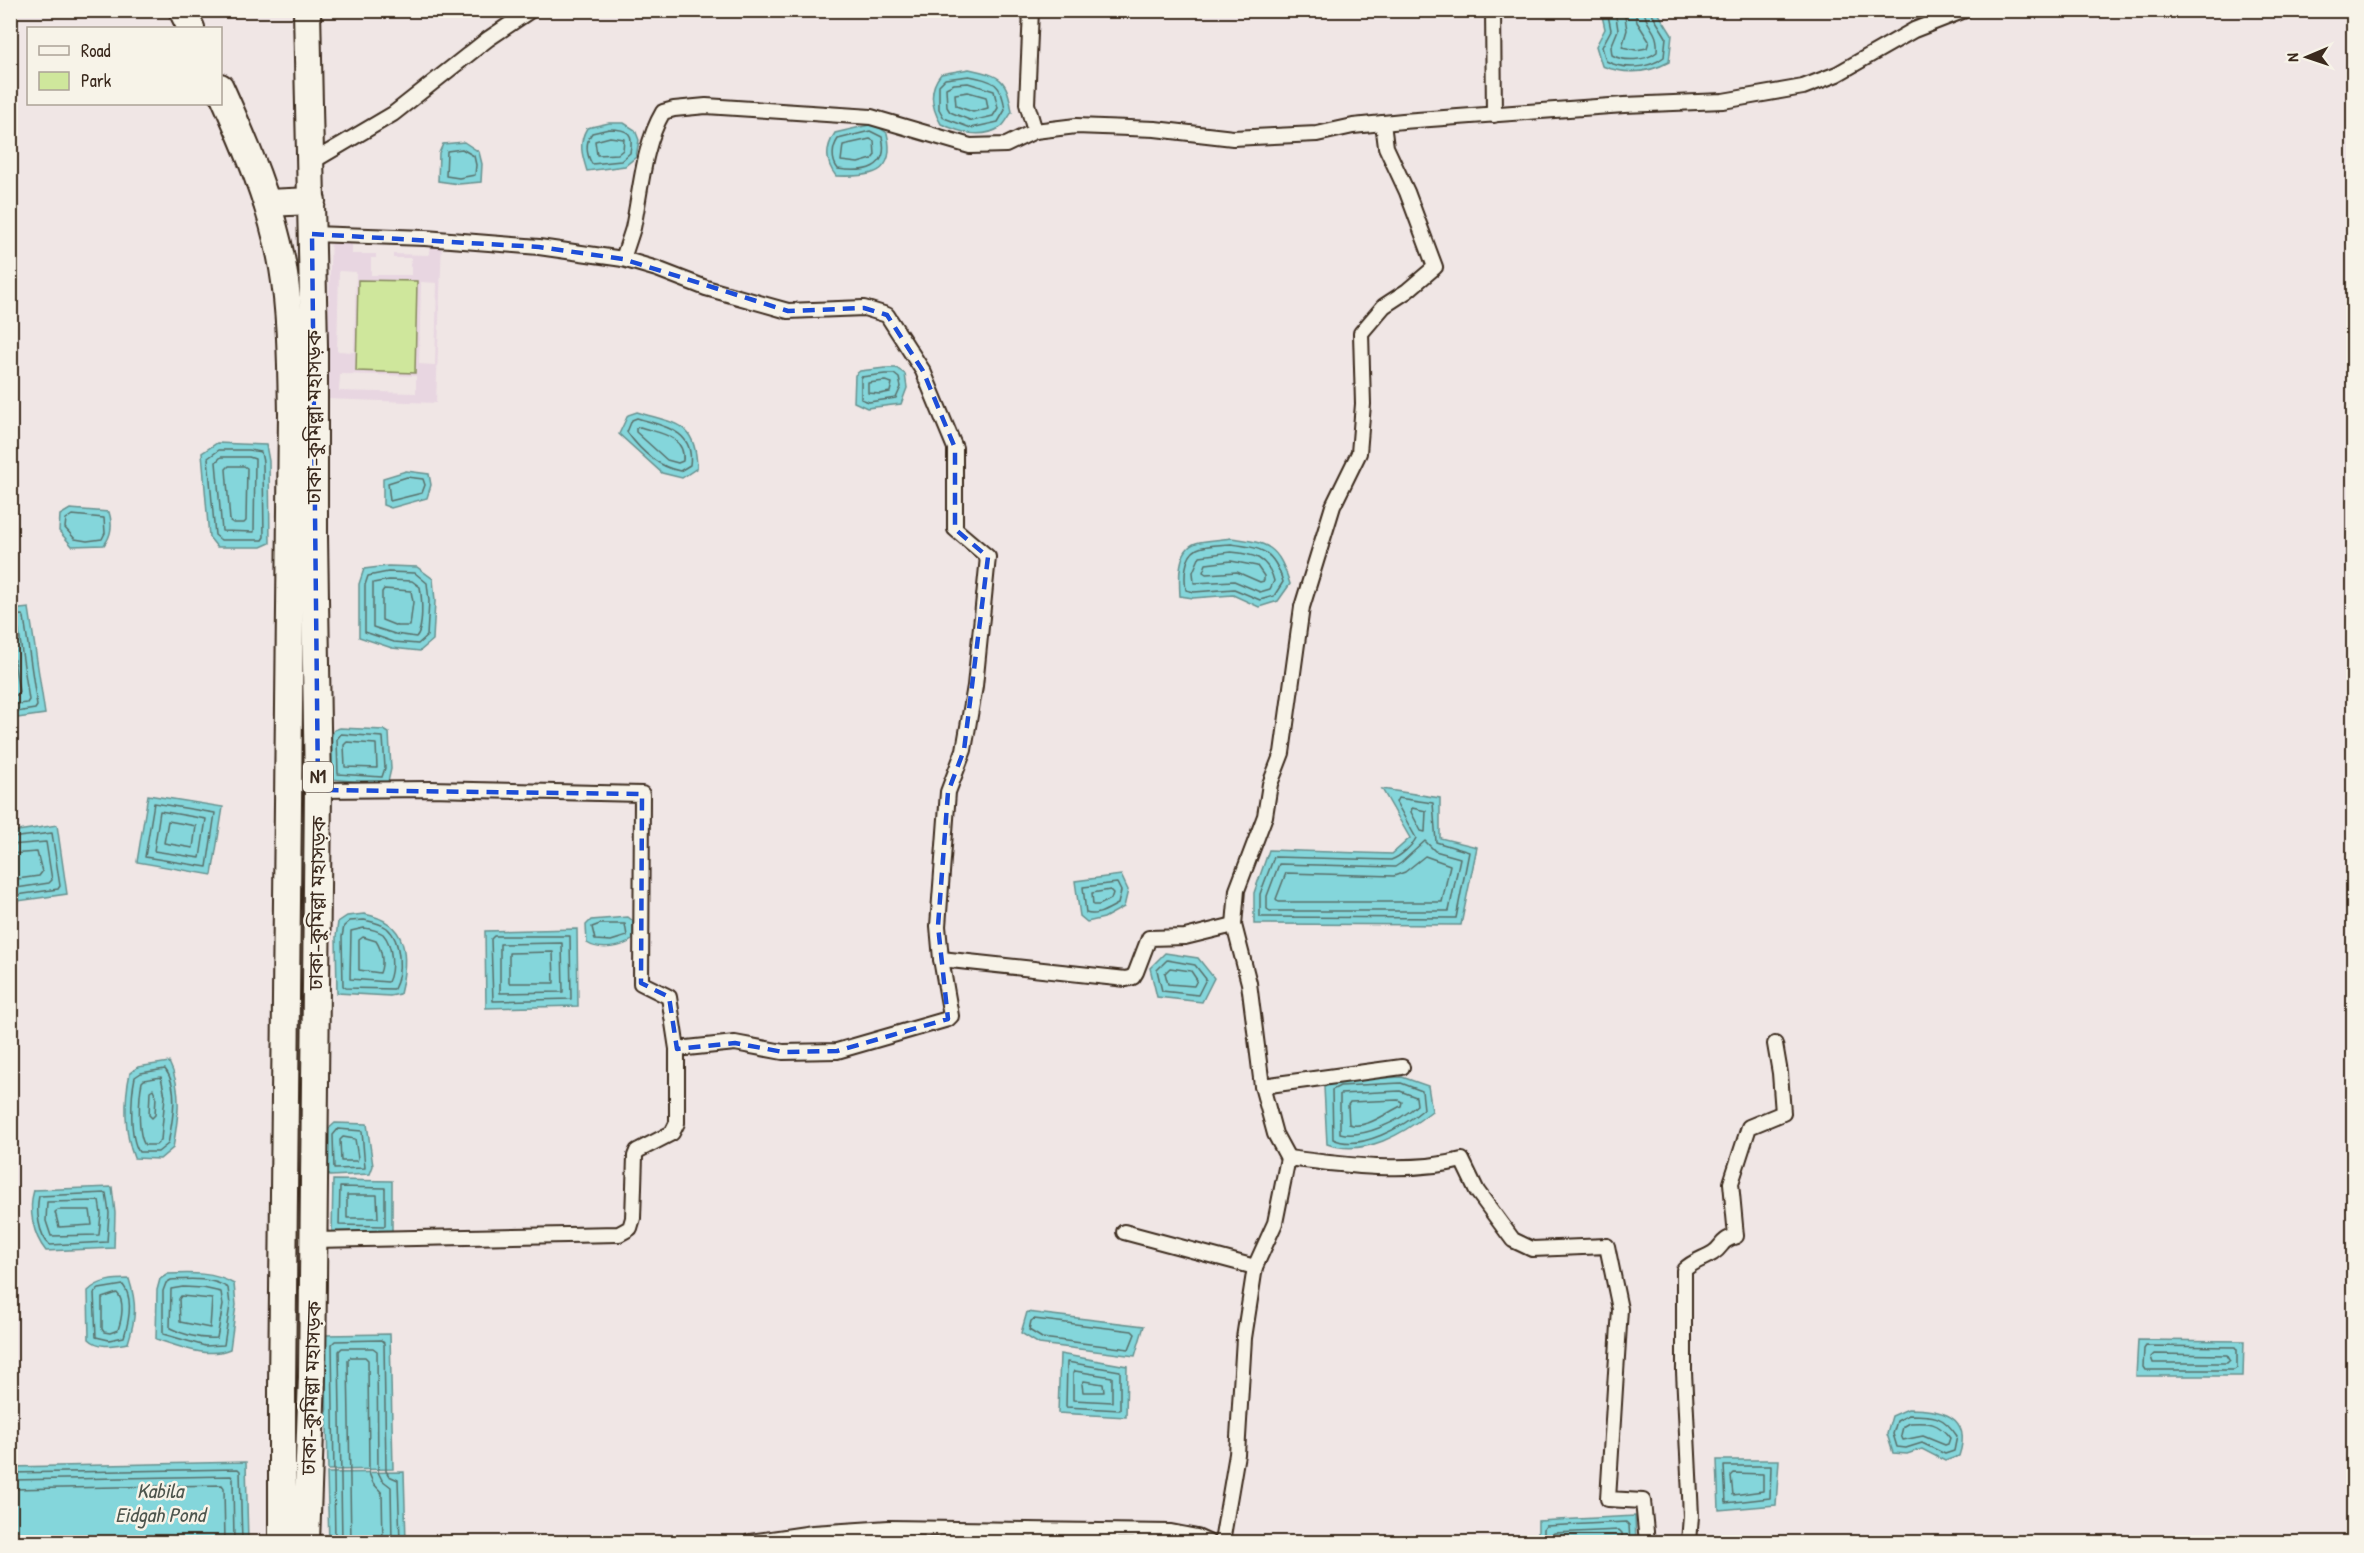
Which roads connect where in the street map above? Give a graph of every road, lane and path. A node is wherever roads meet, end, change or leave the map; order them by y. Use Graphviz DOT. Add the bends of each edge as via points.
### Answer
graph roads {
  1 [pos="182,10"];
  2 [pos="307,10"];
  3 [pos="531,10"];
  4 [pos="1031,10"];
  5 [pos="1493,10"];
  6 [pos="1965,10"];
  7 [pos="190,27"];
  8 [pos="222,91"];
  9 [pos="1494,115"];
  10 [pos="1383,123"];
  11 [pos="1035,131"];
  12 [pos="310,163"];
  13 [pos="312,201"];
  14 [pos="267,203"];
  15 [pos="312,234"];
  16 [pos="277,240"];
  17 [pos="623,259"];
  18 [pos="318,790"];
  19 [pos="1234,925"];
  20 [pos="941,959"];
  21 [pos="1775,1044"];
  22 [pos="677,1049"];
  23 [pos="1402,1067"];
  24 [pos="1262,1086"];
  25 [pos="1288,1158"];
  26 [pos="1124,1232"];
  27 [pos="314,1240"];
  28 [pos="1255,1267"];
  29 [pos="282,1542"];
  30 [pos="306,1542"];
  31 [pos="750,1542"];
  32 [pos="1208,1542"];
  33 [pos="1222,1542"];
  34 [pos="1647,1542"];
  35 [pos="1689,1542"];
  1 -- 7 [label="highway"];
  2 -- 12 [label="highway, ঢাকা–কুমিল্লা মহাসড়ক / N1"];
  3 -- 12 [label="street" via="393,114"];
  4 -- 11 [label="street" via="1028,104"];
  5 -- 9 [label="street"];
  6 -- 9 [label="street" via="1914,30 1837,74 1803,87 1723,101"];
  8 -- 14 [label="highway, ঢাকা–কুমিল্লা মহাসড়ক / N1"];
  9 -- 10 [label="street"];
  10 -- 11 [label="street" via="1317,134 1233,138 1155,129 1076,126"];
  10 -- 19 [label="street" via="1386,147 1435,267 1384,306 1361,333 1363,404 1359,453 1333,506 1302,607 1282,753 1270,784 1265,816 1237,890"];
  11 -- 17 [label="street" via="1006,145 970,146 871,117 706,106 663,112 639,188"];
  12 -- 13 [label="highway, ঢাকা–কুমিল্লা মহাসড়ক / N1"];
  13 -- 14 [label="highway"];
  13 -- 15 [label="highway, ঢাকা–কুমিল্লা মহাসড়ক / N1"];
  14 -- 16 [label="highway, ঢাকা–কুমিল্লা মহাসড়ক / N1"];
  15 -- 16 [label="highway"];
  15 -- 17 [label="street" via="539,247"];
  15 -- 18 [label="highway, ঢাকা–কুমিল্লা মহাসড়ক / N1"];
  16 -- 29 [label="highway, ঢাকা–কুমিল্লা মহাসড়ক / N1" via="290,326 292,414"];
  17 -- 20 [label="street" via="788,312 864,308 887,315 923,371 955,448 955,529 988,557 975,686 964,750 948,792 938,926"];
  18 -- 22 [label="street" via="642,794 641,983 669,997"];
  18 -- 27 [label="highway, ঢাকা–কুমিল্লা মহাসড়ক / N1"];
  19 -- 20 [label="street" via="1185,937 1149,938 1136,972 1126,979"];
  19 -- 24 [label="street" via="1249,983"];
  20 -- 22 [label="street" via="951,1012 948,1019 837,1051 783,1052 735,1044"];
  21 -- 35 [label="street" via="1783,1113 1749,1127 1731,1184 1736,1236 1724,1239 1715,1252 1683,1270"];
  22 -- 27 [label="street" via="676,1128 637,1151 633,1218 630,1228 619,1234"];
  23 -- 24 [label="street"];
  24 -- 25 [label="street" via="1275,1134"];
  25 -- 28 [label="street" via="1275,1223"];
  25 -- 34 [label="street" via="1355,1166 1443,1165 1462,1160 1477,1191 1513,1240 1532,1249 1607,1246 1620,1309 1608,1499 1642,1501"];
  26 -- 28 [label="street"];
  27 -- 30 [label="highway, ঢাকা–কুমিল্লা মহাসড়ক / N1"];
  28 -- 33 [label="street" via="1244,1338 1237,1454"];
  31 -- 32 [label="street" via="889,1528 1171,1532"];
}
